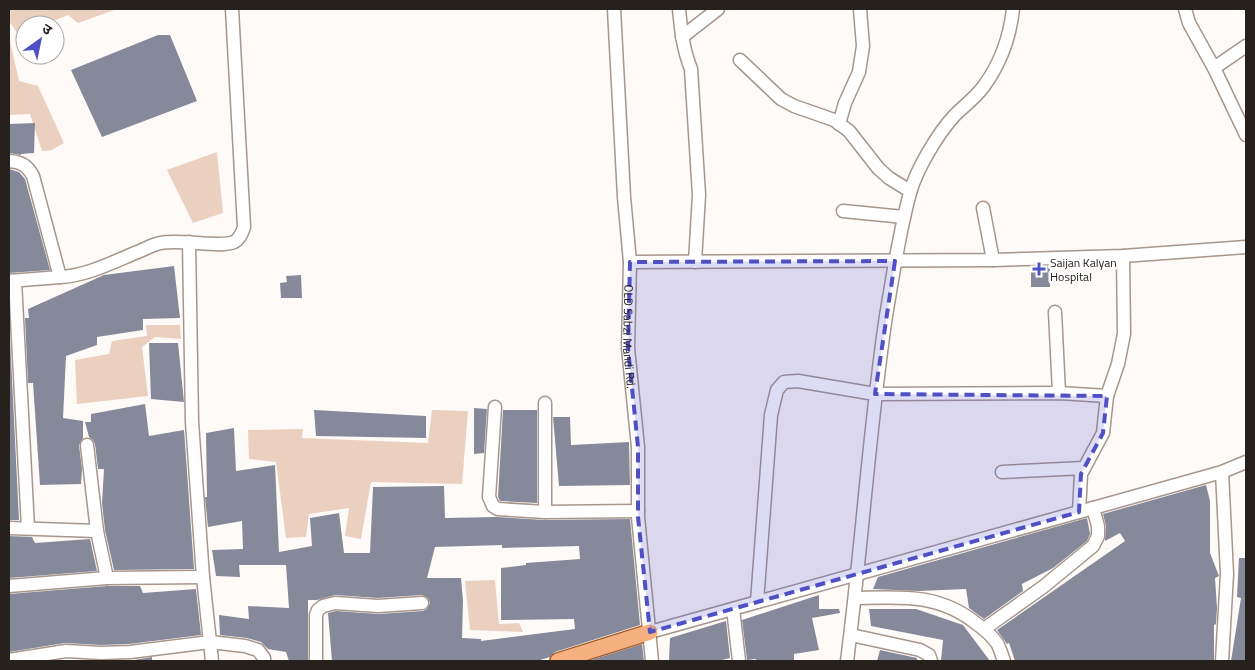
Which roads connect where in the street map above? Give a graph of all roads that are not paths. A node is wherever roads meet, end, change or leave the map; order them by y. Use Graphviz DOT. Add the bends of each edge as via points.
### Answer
graph roads {
  1 [pos="232,9"];
  2 [pos="614,9"];
  3 [pos="679,9"];
  4 [pos="718,9"];
  5 [pos="860,9"];
  6 [pos="1013,9"];
  7 [pos="1185,9"];
  8 [pos="682,37"];
  9 [pos="1246,46"];
  10 [pos="740,60"];
  11 [pos="1214,68"];
  12 [pos="839,124"];
  13 [pos="1246,133"];
  14 [pos="9,161"];
  15 [pos="910,191"];
  16 [pos="983,208"];
  17 [pos="843,211"];
  18 [pos="904,216"];
  19 [pos="189,242"];
  20 [pos="1246,247"];
  21 [pos="1123,256"];
  22 [pos="993,260"];
  23 [pos="895,261"];
  24 [pos="630,262"];
  25 [pos="695,262"];
  26 [pos="60,277"];
  27 [pos="12,281"];
  28 [pos="1055,312"];
  29 [pos="1059,393"];
  30 [pos="875,394"];
  31 [pos="1107,396"];
  32 [pos="545,403"];
  33 [pos="495,407"];
  34 [pos="87,445"];
  35 [pos="1246,462"];
  36 [pos="1084,468"];
  37 [pos="1002,472"];
  38 [pos="1222,472"];
  39 [pos="1093,508"];
  40 [pos="638,511"];
  41 [pos="545,512"];
  42 [pos="1079,512"];
  43 [pos="9,528"];
  44 [pos="28,528"];
  45 [pos="96,531"];
  46 [pos="857,574"];
  47 [pos="203,577"];
  48 [pos="107,578"];
  49 [pos="9,586"];
  50 [pos="856,598"];
  51 [pos="757,602"];
  52 [pos="422,604"];
  53 [pos="733,609"];
  54 [pos="984,630"];
  55 [pos="650,632"];
  56 [pos="850,635"];
  57 [pos="210,642"];
  58 [pos="101,657"];
  59 [pos="9,660"];
  60 [pos="212,661"];
  61 [pos="264,661"];
  62 [pos="316,661"];
  63 [pos="558,661"];
  64 [pos="652,661"];
  65 [pos="739,661"];
  66 [pos="847,661"];
  67 [pos="931,661"];
  68 [pos="1004,661"];
  69 [pos="1222,661"];
  1 -- 19 [label="street" via="244,226 242,234 234,242"];
  2 -- 24 [label="street, OLD Sabzi Mandi Rd."];
  3 -- 8 [label="street"];
  4 -- 8 [label="street"];
  5 -- 12 [label="street" via="863,46 858,72"];
  6 -- 15 [label="street" via="1004,49 984,87 944,127"];
  7 -- 11 [label="street"];
  8 -- 25 [label="street" via="690,69 699,196"];
  9 -- 11 [label="street"];
  10 -- 12 [label="street" via="781,99"];
  11 -- 13 [label="street"];
  12 -- 15 [label="street" via="850,132 878,168"];
  14 -- 26 [label="street" via="26,165 33,176"];
  15 -- 18 [label="street"];
  16 -- 22 [label="street"];
  17 -- 18 [label="street"];
  18 -- 23 [label="street"];
  19 -- 26 [label="street" via="161,243 92,269"];
  19 -- 47 [label="street" via="192,422"];
  20 -- 21 [label="street"];
  21 -- 22 [label="street"];
  21 -- 31 [label="street" via="1124,334"];
  22 -- 23 [label="street"];
  23 -- 25 [label="street"];
  23 -- 30 [label="street"];
  24 -- 25 [label="street"];
  24 -- 40 [label="street, OLD Sabzi Mandi Rd." via="628,348 638,447"];
  26 -- 27 [label="street"];
  27 -- 44 [label="street"];
  28 -- 29 [label="street"];
  29 -- 30 [label="street"];
  29 -- 31 [label="street"];
  30 -- 46 [label="street"];
  30 -- 51 [label="street" via="798,381 784,382 777,390 771,415"];
  31 -- 36 [label="street" via="1103,433"];
  32 -- 41 [label="street"];
  33 -- 41 [label="street" via="489,497 493,506"];
  34 -- 45 [label="street"];
  35 -- 38 [label="street"];
  36 -- 37 [label="street"];
  36 -- 42 [label="street" via="1079,485"];
  38 -- 39 [label="street"];
  38 -- 69 [label="street" via="1227,574"];
  39 -- 42 [label="street"];
  39 -- 54 [label="street" via="1098,536 1093,546"];
  40 -- 41 [label="street"];
  40 -- 55 [label="street, OLD Sabzi Mandi Rd."];
  42 -- 46 [label="street"];
  43 -- 44 [label="street"];
  44 -- 45 [label="street"];
  45 -- 48 [label="street"];
  46 -- 50 [label="street"];
  46 -- 51 [label="street"];
  47 -- 48 [label="street"];
  47 -- 57 [label="street"];
  48 -- 49 [label="street"];
  50 -- 54 [label="street" via="933,600 952,607"];
  50 -- 56 [label="street"];
  51 -- 53 [label="street"];
  52 -- 62 [label="street" via="378,606 335,603 323,606 316,615"];
  53 -- 55 [label="street"];
  53 -- 65 [label="street"];
  54 -- 68 [label="street" via="997,643"];
  55 -- 63 [label="main road"];
  55 -- 64 [label="street, OLD Sabzi Mandi Rd."];
  56 -- 66 [label="street"];
  56 -- 67 [label="street" via="920,650 929,654"];
  57 -- 58 [label="street"];
  57 -- 60 [label="street"];
  57 -- 61 [label="street" via="258,650"];
  58 -- 59 [label="street" via="66,651"];
}
